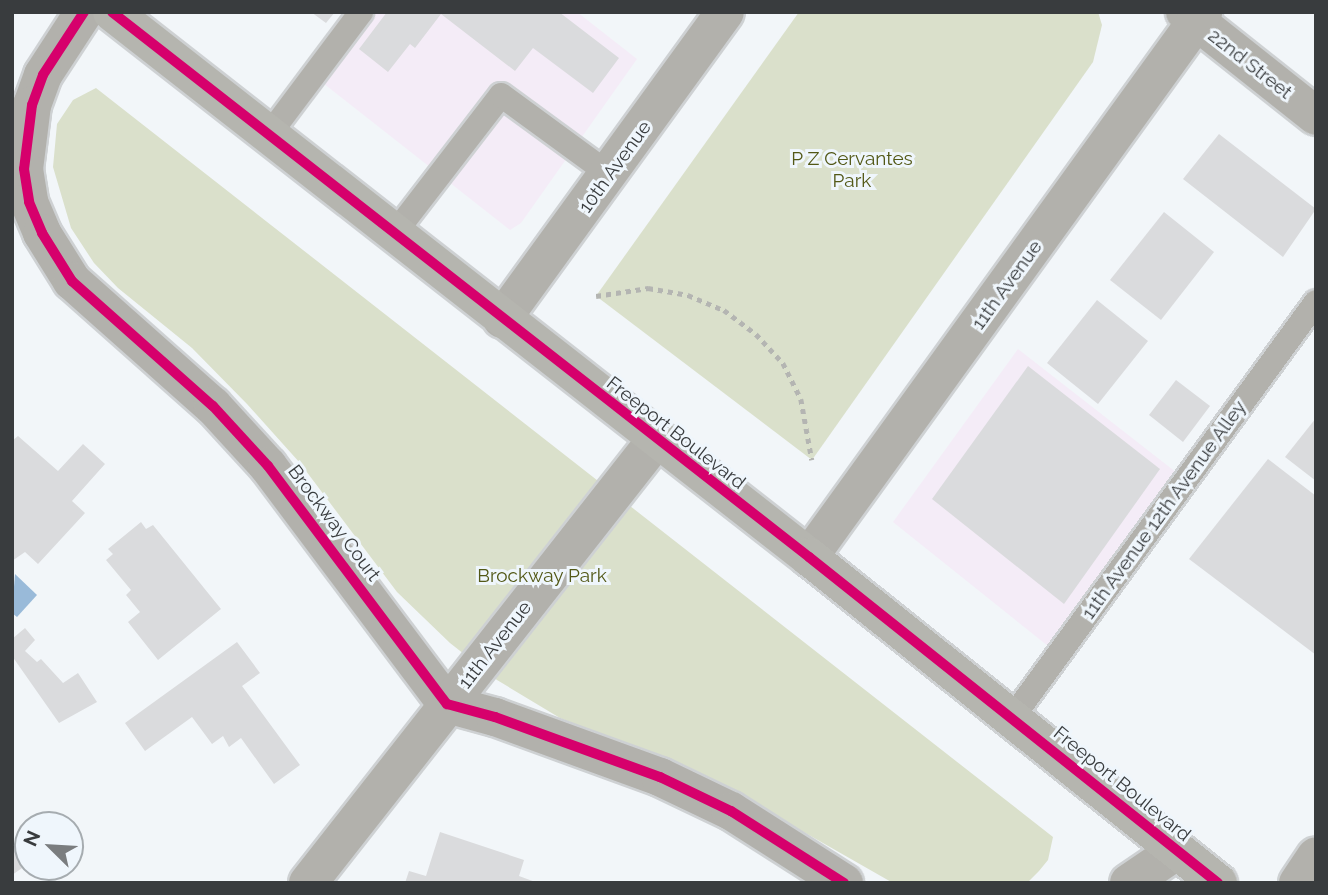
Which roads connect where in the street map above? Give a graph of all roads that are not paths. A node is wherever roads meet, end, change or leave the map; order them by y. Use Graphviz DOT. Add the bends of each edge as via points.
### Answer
graph roads {
  1 [pos="85,12"];
  2 [pos="112,12"];
  3 [pos="361,12"];
  4 [pos="725,12"];
  5 [pos="1195,15"];
  6 [pos="1316,116"];
  7 [pos="268,136"];
  8 [pos="609,174"];
  9 [pos="394,234"];
  10 [pos="1316,302"];
  11 [pos="502,319"];
  12 [pos="656,440"];
  13 [pos="810,557"];
  14 [pos="447,704"];
  15 [pos="1012,719"];
  16 [pos="1177,851"];
  17 [pos="1316,856"];
  18 [pos="308,883"];
  19 [pos="844,883"];
  20 [pos="1129,883"];
  21 [pos="1218,883"];
  22 [pos="1298,883"];
  1 -- 14 [label="street, Brockway Court" via="43,75 26,138 29,202 48,246 72,281 213,406 268,466"];
  2 -- 7 [label="main road, Freeport Boulevard"];
  3 -- 7 [label="lane"];
  4 -- 8 [label="street, 10th Avenue"];
  5 -- 6 [label="street, 22nd Street"];
  5 -- 13 [label="street, 11th Avenue"];
  7 -- 9 [label="main road, Freeport Boulevard"];
  8 -- 9 [label="lane" via="500,95"];
  8 -- 11 [label="street, 10th Avenue"];
  9 -- 11 [label="main road, Freeport Boulevard"];
  10 -- 15 [label="lane, 11th Avenue 12th Avenue Alley"];
  11 -- 12 [label="main road, Freeport Boulevard"];
  12 -- 13 [label="main road, Freeport Boulevard"];
  12 -- 14 [label="street, 11th Avenue"];
  13 -- 15 [label="main road, Freeport Boulevard"];
  14 -- 18 [label="street, 11th Avenue"];
  14 -- 19 [label="street" via="660,777 731,811"];
  15 -- 16 [label="main road, Freeport Boulevard"];
  16 -- 20 [label="street"];
  16 -- 21 [label="main road, Freeport Boulevard"];
  17 -- 22 [label="street"];
}
